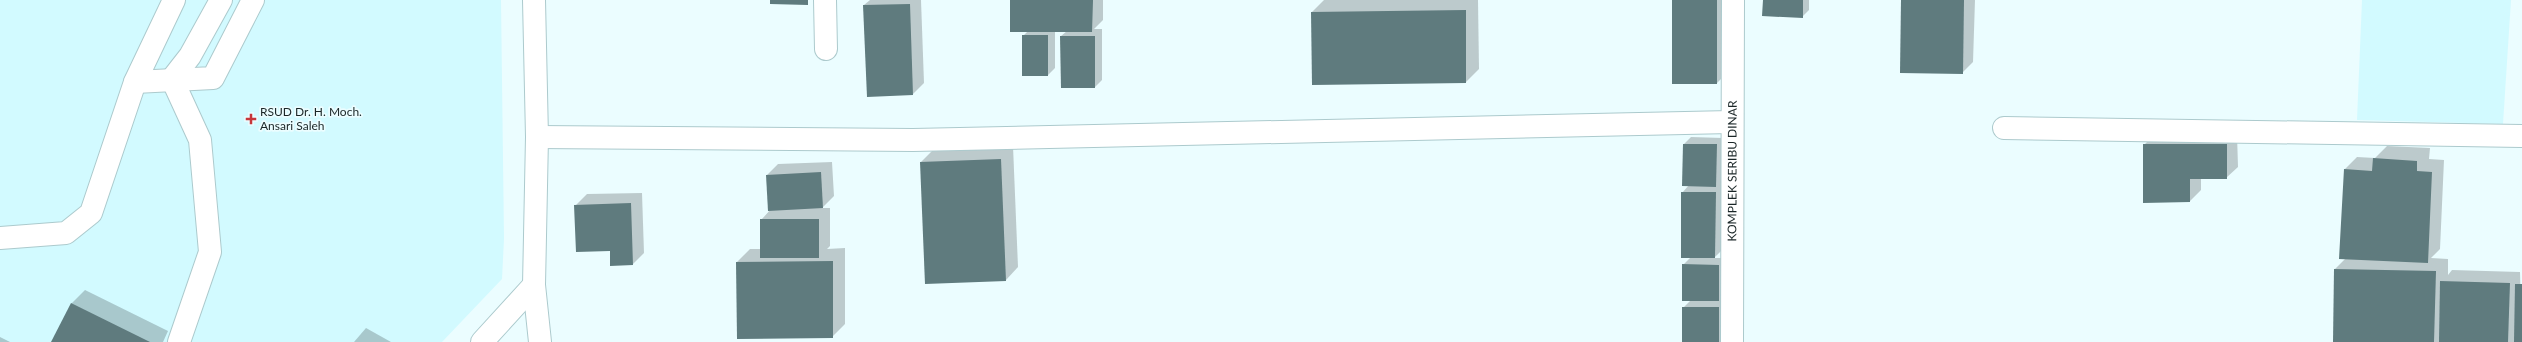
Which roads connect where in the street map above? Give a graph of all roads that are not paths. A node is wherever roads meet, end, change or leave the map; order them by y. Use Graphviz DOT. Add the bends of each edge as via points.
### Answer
graph roads {
  1 [pos="174,0"];
  2 [pos="221,0"];
  3 [pos="253,0"];
  4 [pos="534,0"];
  5 [pos="825,0"];
  6 [pos="1733,0"];
  7 [pos="826,49"];
  8 [pos="172,79"];
  9 [pos="135,82"];
  10 [pos="1731,122"];
  11 [pos="2004,128"];
  12 [pos="2522,136"];
  13 [pos="537,137"];
  14 [pos="0,238"];
  15 [pos="534,285"];
  16 [pos="179,342"];
  17 [pos="482,342"];
  18 [pos="540,342"];
  19 [pos="1732,342"];
  1 -- 9 [label="street"];
  2 -- 8 [label="street" via="190,56"];
  3 -- 8 [label="street" via="213,78"];
  4 -- 13 [label="street"];
  5 -- 7 [label="street"];
  6 -- 10 [label="street, KOMPLEK SERIBU DINAR"];
  8 -- 9 [label="street"];
  8 -- 16 [label="street" via="200,140 210,252"];
  9 -- 14 [label="street" via="91,213 66,233"];
  10 -- 13 [label="street" via="913,140"];
  10 -- 19 [label="street, KOMPLEK SERIBU DINAR"];
  11 -- 12 [label="street"];
  13 -- 15 [label="street"];
  15 -- 17 [label="street"];
  15 -- 18 [label="street"];
}
